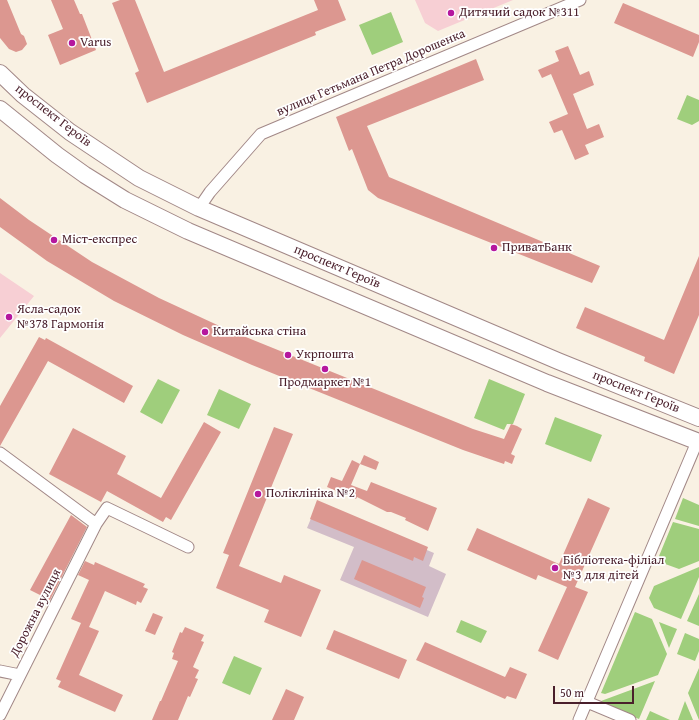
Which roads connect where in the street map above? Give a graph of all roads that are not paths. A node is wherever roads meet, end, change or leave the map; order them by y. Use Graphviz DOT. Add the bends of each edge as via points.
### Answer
graph roads {
  1 [pos="580,0"];
  2 [pos="0,73"];
  3 [pos="0,109"];
  4 [pos="199,208"];
  5 [pos="699,418"];
  6 [pos="698,440"];
  7 [pos="0,453"];
  8 [pos="96,524"];
  9 [pos="188,547"];
  10 [pos="0,671"];
  11 [pos="20,675"];
  12 [pos="587,702"];
  13 [pos="0,715"];
  14 [pos="579,720"];
  15 [pos="630,720"];
  1 -- 4 [label="street, вулиця Гетьмана Петра Дорошенка" via="261,134"];
  2 -- 4 [label="main road, проспект Героїв" via="70,132 139,178"];
  3 -- 6 [label="main road, проспект Героїв" via="85,175 125,200 188,232 547,383"];
  4 -- 5 [label="main road, проспект Героїв" via="558,361"];
  6 -- 12 [label="street"];
  7 -- 8 [label="street"];
  8 -- 9 [label="street, Дорожна вулиця" via="107,508"];
  8 -- 11 [label="street, Дорожна вулиця"];
  10 -- 11 [label="street"];
  11 -- 13 [label="street, Дорожна вулиця"];
  12 -- 14 [label="street"];
  12 -- 15 [label="street"];
}
